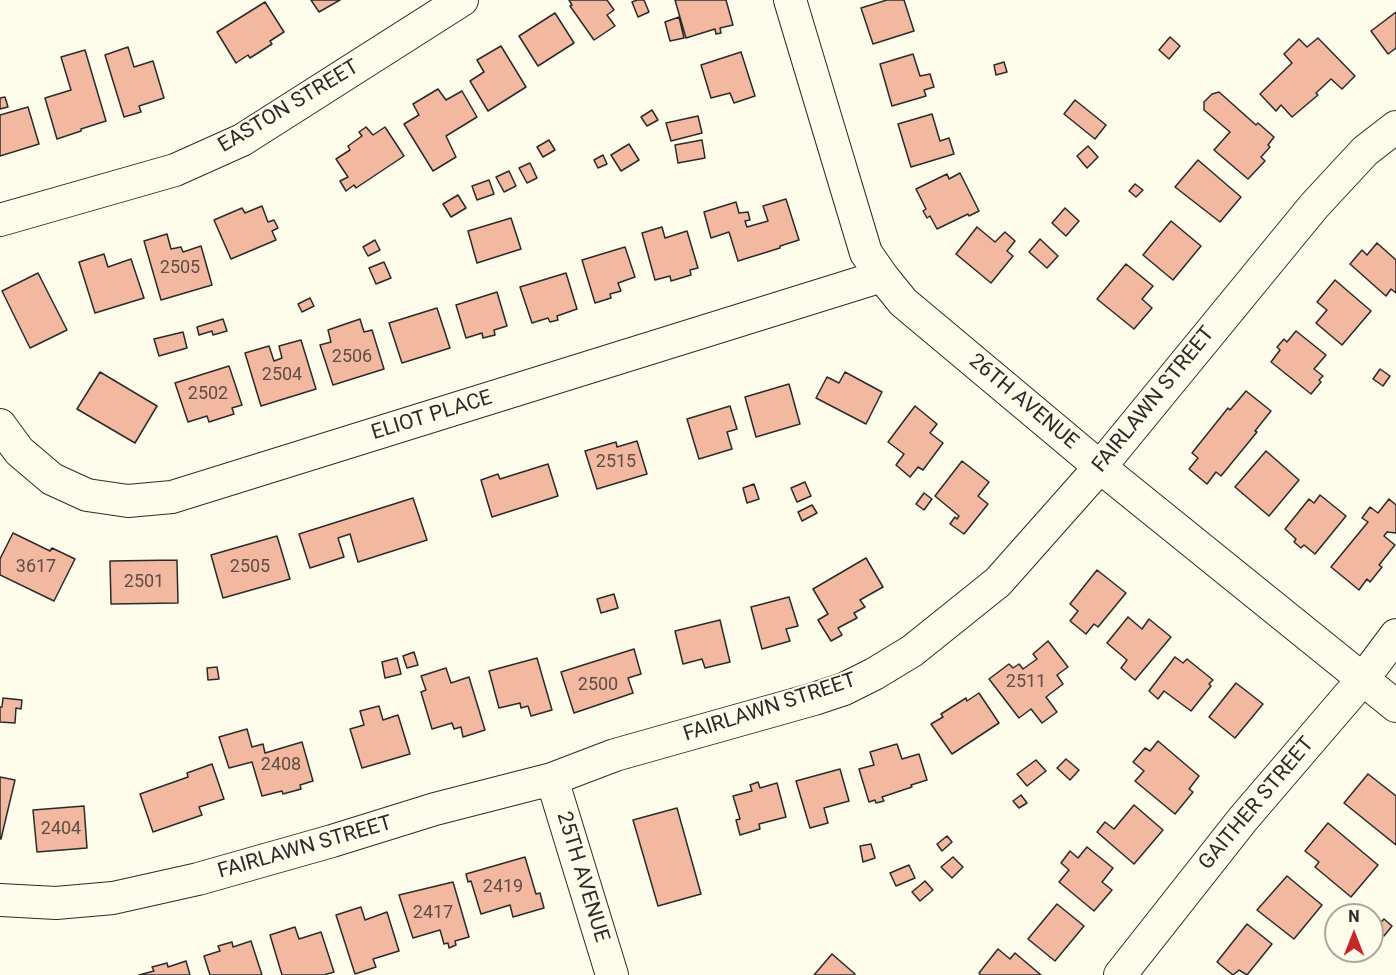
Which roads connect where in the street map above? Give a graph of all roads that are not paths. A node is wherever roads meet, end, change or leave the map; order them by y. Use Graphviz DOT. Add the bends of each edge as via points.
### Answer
graph roads {
  1 [pos="462,0"];
  2 [pos="790,0"];
  3 [pos="1396,127"];
  4 [pos="0,220"];
  5 [pos="882,276"];
  6 [pos="0,425"];
  7 [pos="1100,467"];
  8 [pos="1396,635"];
  9 [pos="1363,679"];
  10 [pos="1396,706"];
  11 [pos="552,779"];
  12 [pos="0,900"];
  13 [pos="612,975"];
  14 [pos="1120,975"];
  1 -- 4 [label="street, EASTON STREET" via="242,140 176,170"];
  2 -- 5 [label="street, 26TH AVENUE" via="866,253"];
  3 -- 7 [label="street, FAIRLAWN STREET" via="1365,151 1314,206"];
  5 -- 6 [label="street, ELIOT PLACE" via="171,497 128,501 87,495 52,479 19,451"];
  5 -- 7 [label="street, 26TH AVENUE" via="903,302"];
  7 -- 9 [label="street, 26TH AVENUE"];
  7 -- 11 [label="street, FAIRLAWN STREET" via="998,582 912,651 874,674 814,699 615,755"];
  8 -- 9 [label="street, GAITHER STREET"];
  9 -- 10 [label="street, 26TH AVENUE"];
  9 -- 14 [label="street, GAITHER STREET" via="1243,819"];
  11 -- 12 [label="street, FAIRLAWN STREET" via="198,879 113,898 56,903"];
  11 -- 13 [label="street, 25TH AVENUE"];
}
